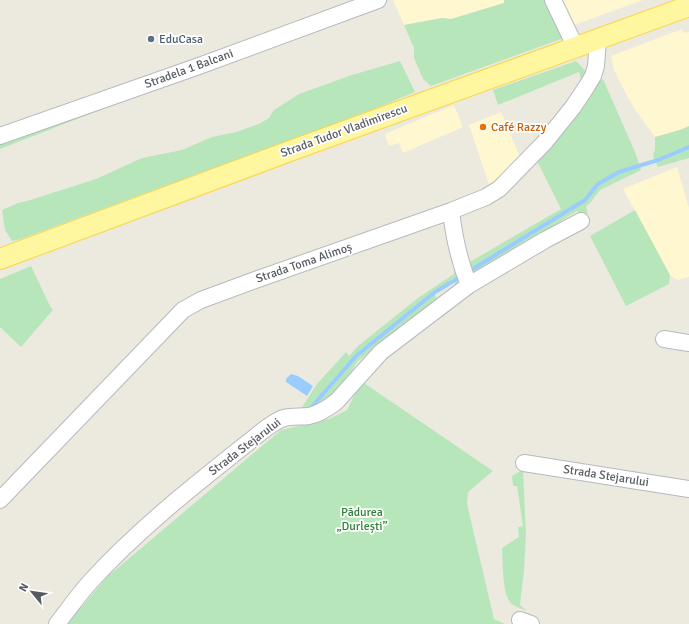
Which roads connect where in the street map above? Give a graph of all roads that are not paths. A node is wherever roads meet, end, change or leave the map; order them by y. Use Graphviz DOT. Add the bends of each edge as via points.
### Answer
graph roads {
  1 [pos="378,0"];
  2 [pos="553,0"];
  3 [pos="689,6"];
  4 [pos="598,40"];
  5 [pos="576,48"];
  6 [pos="0,136"];
  7 [pos="451,211"];
  8 [pos="581,221"];
  9 [pos="0,259"];
  10 [pos="466,277"];
  11 [pos="664,339"];
  12 [pos="689,343"];
  13 [pos="524,463"];
  14 [pos="689,489"];
  15 [pos="0,500"];
  16 [pos="57,624"];
  1 -- 6 [label="street, Stradela 1 Balcani"];
  2 -- 5 [label="street"];
  3 -- 4 [label="main road, Strada Tudor Vladimirescu"];
  4 -- 5 [label="main road, Strada Tudor Vladimirescu"];
  4 -- 7 [label="street, Strada Toma Alimoș" via="593,76 573,107 544,143 498,189 486,197"];
  5 -- 9 [label="main road, Strada Tudor Vladimirescu"];
  7 -- 10 [label="street" via="454,235"];
  7 -- 15 [label="street, Strada Toma Alimoș" via="201,300 183,310"];
  8 -- 10 [label="street, Strada Stejarului"];
  10 -- 16 [label="street, Strada Stejarului" via="381,352 336,402 318,414 277,421 174,502 91,581"];
  11 -- 12 [label="street"];
  13 -- 14 [label="street, Strada Stejarului"];
}
